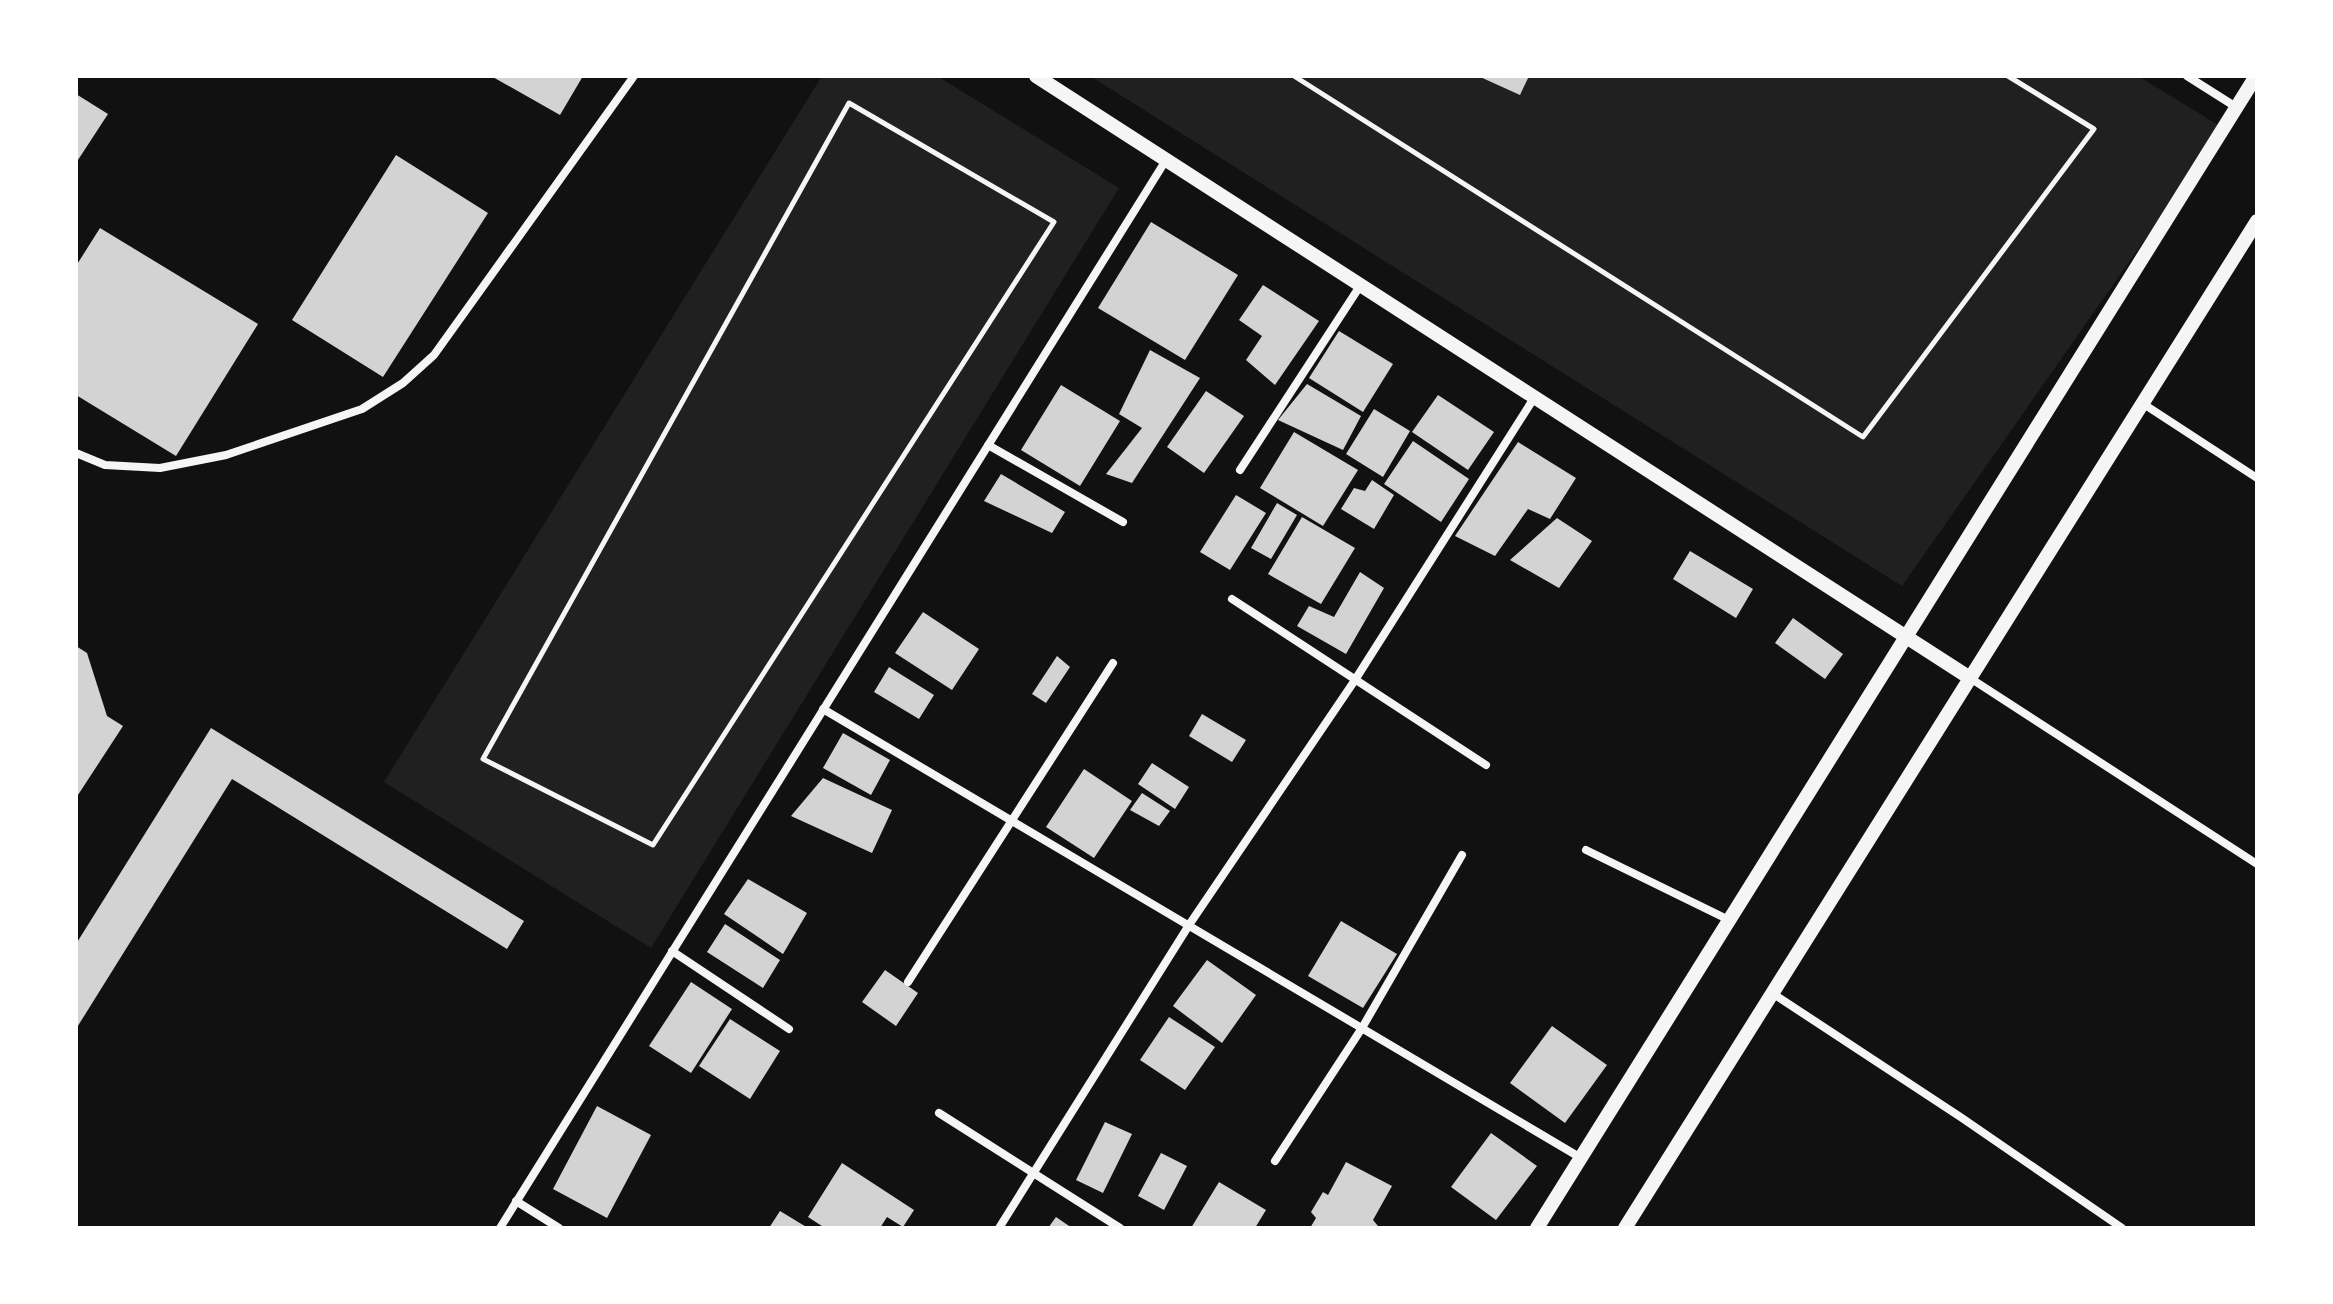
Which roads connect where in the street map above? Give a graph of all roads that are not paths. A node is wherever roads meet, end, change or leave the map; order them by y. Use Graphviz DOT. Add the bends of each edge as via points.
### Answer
graph roads {
  1 [pos="634,76"];
  2 [pos="1036,76"];
  3 [pos="2187,76"];
  4 [pos="2256,76"];
  5 [pos="2236,107"];
  6 [pos="1166,160"];
  7 [pos="2257,221"];
  8 [pos="1360,286"];
  9 [pos="1534,398"];
  10 [pos="2142,403"];
  11 [pos="988,445"];
  12 [pos="76,453"];
  13 [pos="1240,470"];
  14 [pos="2257,478"];
  15 [pos="1123,522"];
  16 [pos="1232,599"];
  17 [pos="1905,638"];
  18 [pos="1113,663"];
  19 [pos="1970,678"];
  20 [pos="1355,680"];
  21 [pos="823,709"];
  22 [pos="1486,765"];
  23 [pos="1011,820"];
  24 [pos="1586,850"];
  25 [pos="1462,855"];
  26 [pos="2257,864"];
  27 [pos="1729,920"];
  28 [pos="1189,925"];
  29 [pos="672,951"];
  30 [pos="908,982"];
  31 [pos="1772,993"];
  32 [pos="1362,1028"];
  33 [pos="789,1029"];
  34 [pos="939,1113"];
  35 [pos="1581,1158"];
  36 [pos="1275,1161"];
  37 [pos="1033,1174"];
  38 [pos="516,1201"];
  39 [pos="500,1228"];
  40 [pos="559,1228"];
  41 [pos="999,1228"];
  42 [pos="1120,1228"];
  43 [pos="1537,1228"];
  44 [pos="1625,1228"];
  45 [pos="2122,1228"];
  1 -- 12 [label="street" via="434,355 403,383 362,409 226,455 160,468 105,465"];
  2 -- 6 [label="street"];
  3 -- 5 [label="street"];
  4 -- 5 [label="street"];
  5 -- 17 [label="street"];
  6 -- 8 [label="street"];
  6 -- 11 [label="street"];
  7 -- 10 [label="street"];
  8 -- 9 [label="street"];
  8 -- 13 [label="street"];
  9 -- 17 [label="street"];
  9 -- 20 [label="street"];
  10 -- 14 [label="street"];
  10 -- 19 [label="street"];
  11 -- 15 [label="street"];
  11 -- 21 [label="street"];
  16 -- 20 [label="street"];
  17 -- 19 [label="street"];
  17 -- 27 [label="street"];
  18 -- 23 [label="street"];
  19 -- 26 [label="street"];
  19 -- 31 [label="street"];
  20 -- 22 [label="street"];
  20 -- 28 [label="street"];
  21 -- 23 [label="street"];
  21 -- 29 [label="street"];
  23 -- 28 [label="street"];
  23 -- 30 [label="street"];
  24 -- 27 [label="street"];
  25 -- 32 [label="street"];
  27 -- 35 [label="street"];
  28 -- 32 [label="street"];
  28 -- 37 [label="street"];
  29 -- 33 [label="street"];
  29 -- 38 [label="street"];
  31 -- 44 [label="street"];
  31 -- 45 [label="street"];
  32 -- 35 [label="street"];
  32 -- 36 [label="street"];
  34 -- 37 [label="street"];
  35 -- 43 [label="street"];
  37 -- 41 [label="street"];
  37 -- 42 [label="street"];
  38 -- 39 [label="street"];
  38 -- 40 [label="street"];
}
